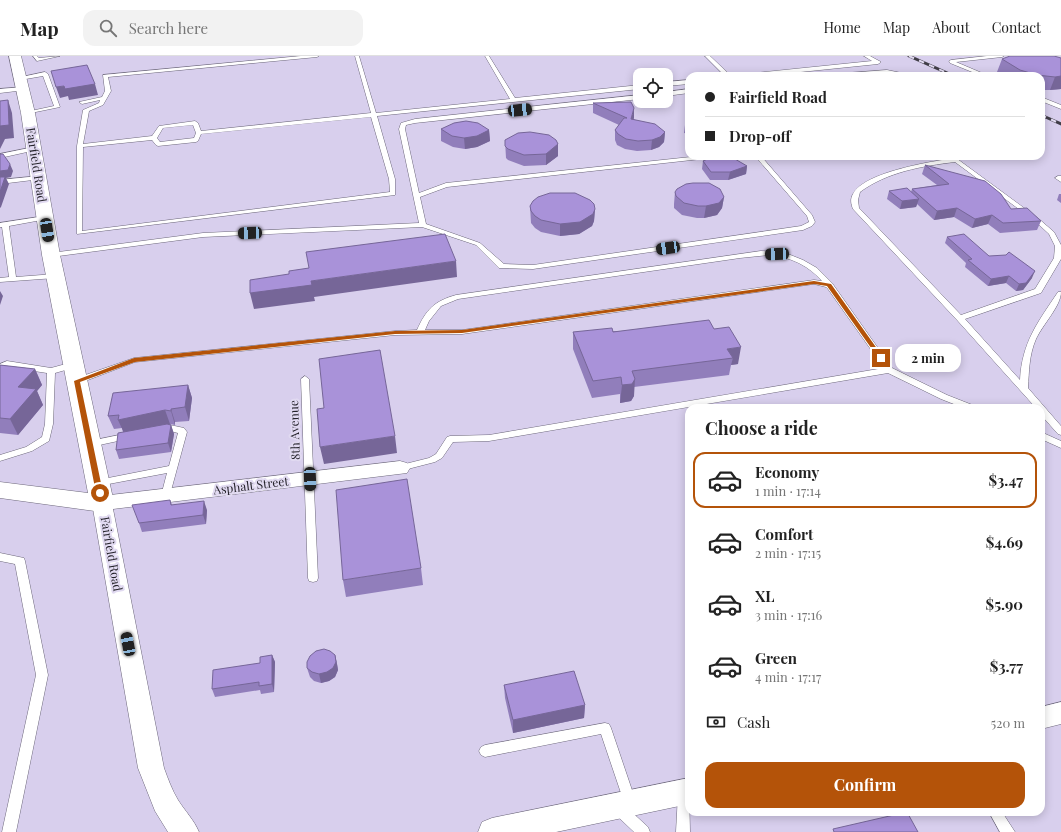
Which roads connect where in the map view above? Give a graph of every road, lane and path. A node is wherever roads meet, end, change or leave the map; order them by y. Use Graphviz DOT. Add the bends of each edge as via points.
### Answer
graph roads {
  1 [pos="15,56"];
  2 [pos="35,56"];
  3 [pos="58,56"];
  4 [pos="317,56"];
  5 [pos="357,56"];
  6 [pos="487,56"];
  7 [pos="707,56"];
  8 [pos="866,56"];
  9 [pos="1002,56"];
  10 [pos="285,58"];
  11 [pos="724,72"];
  12 [pos="784,72"];
  13 [pos="977,72"];
  14 [pos="685,82"];
  15 [pos="21,83"];
  16 [pos="673,83"];
  17 [pos="633,88"];
  18 [pos="0,91"];
  19 [pos="685,92"];
  20 [pos="673,93"];
  21 [pos="104,98"];
  22 [pos="633,98"];
  23 [pos="513,100"];
  24 [pos="1045,101"];
  25 [pos="82,102"];
  26 [pos="1061,107"];
  27 [pos="28,113"];
  28 [pos="374,115"];
  29 [pos="199,133"];
  30 [pos="154,138"];
  31 [pos="80,146"];
  32 [pos="34,149"];
  33 [pos="0,156"];
  34 [pos="685,159"];
  35 [pos="761,160"];
  36 [pos="39,178"];
  37 [pos="0,182"];
  38 [pos="417,196"];
  39 [pos="45,218"];
  40 [pos="3,225"];
  41 [pos="423,225"];
  42 [pos="51,255"];
  43 [pos="55,276"];
  44 [pos="13,279"];
  45 [pos="0,280"];
  46 [pos="830,287"];
  47 [pos="1061,294"];
  48 [pos="960,318"];
  49 [pos="420,332"];
  50 [pos="0,367"];
  51 [pos="889,370"];
  52 [pos="50,371"];
  53 [pos="75,373"];
  54 [pos="305,379"];
  55 [pos="1024,388"];
  56 [pos="690,404"];
  57 [pos="962,404"];
  58 [pos="1038,404"];
  59 [pos="685,405"];
  60 [pos="1045,413"];
  61 [pos="150,432"];
  62 [pos="1061,432"];
  63 [pos="137,434"];
  64 [pos="1045,437"];
  65 [pos="90,444"];
  66 [pos="1061,445"];
  67 [pos="0,458"];
  68 [pos="400,468"];
  69 [pos="173,469"];
  70 [pos="310,479"];
  71 [pos="0,490"];
  72 [pos="100,493"];
  73 [pos="166,496"];
  74 [pos="0,557"];
  75 [pos="313,578"];
  76 [pos="1061,714"];
  77 [pos="1045,717"];
  78 [pos="485,751"];
  79 [pos="685,792"];
  80 [pos="624,805"];
  81 [pos="685,805"];
  82 [pos="998,816"];
  83 [pos="9,832"];
  84 [pos="185,832"];
  85 [pos="492,832"];
  86 [pos="642,832"];
  87 [pos="683,832"];
  88 [pos="1008,832"];
  1 -- 15 [label="street, Fairfield Road"];
  2 -- 3 [label="lane" via="37,60"];
  4 -- 10 [label="lane"];
  5 -- 28 [label="lane"];
  6 -- 23 [label="lane"];
  7 -- 11 [label="lane"];
  8 -- 12 [label="lane" via="878,62"];
  9 -- 13 [label="lane" via="951,61"];
  10 -- 21 [label="lane" via="105,76 108,91"];
  14 -- 16 [label="lane"];
  15 -- 18 [label="lane"];
  15 -- 27 [label="street, Fairfield Road"];
  15 -- 27 [label="lane" via="45,74 57,107"];
  17 -- 23 [label="lane"];
  19 -- 20 [label="lane"];
  21 -- 25 [label="lane"];
  21 -- 31 [label="lane" via="101,104 86,110"];
  22 -- 38 [label="lane" via="408,122 402,129"];
  23 -- 28 [label="lane"];
  24 -- 26 [label="lane"];
  27 -- 32 [label="street, Fairfield Road"];
  28 -- 29 [label="lane"];
  28 -- 31 [label="lane" via="392,179 393,194 79,233"];
  29 -- 30 [label="lane" via="196,140 158,144"];
  29 -- 30 [label="lane" via="195,123 161,127"];
  30 -- 31 [label="lane"];
  32 -- 33 [label="lane"];
  32 -- 36 [label="street, Fairfield Road"];
  34 -- 38 [label="lane" via="446,185"];
  35 -- 41 [label="lane" via="810,216 810,226 533,267 502,266 478,244"];
  36 -- 37 [label="lane"];
  36 -- 39 [label="street, Fairfield Road"];
  38 -- 41 [label="lane"];
  39 -- 40 [label="lane"];
  39 -- 42 [label="street, Fairfield Road"];
  40 -- 44 [label="lane"];
  41 -- 42 [label="lane" via="203,235"];
  42 -- 43 [label="street, Fairfield Road"];
  43 -- 44 [label="lane"];
  43 -- 53 [label="street, Fairfield Road"];
  44 -- 45 [label="lane"];
  46 -- 49 [label="lane" via="814,282 462,332"];
  46 -- 49 [label="lane" via="824,277 801,261 777,254 755,255 456,297 438,304"];
  46 -- 51 [label="lane"];
  47 -- 55 [label="lane" via="1029,346"];
  48 -- 48 [label="lane" via="856,208 854,202 857,192 867,185 914,167 956,160 1052,233 1058,246 1058,258 1038,291"];
  48 -- 55 [label="lane"];
  49 -- 53 [label="lane" via="134,360"];
  50 -- 52 [label="lane" via="7,364"];
  51 -- 56 [label="lane"];
  51 -- 57 [label="lane"];
  52 -- 53 [label="lane"];
  52 -- 67 [label="lane" via="50,424 46,439 29,449"];
  53 -- 65 [label="street, Fairfield Road"];
  54 -- 70 [label="lane, 8th Avenue"];
  55 -- 58 [label="lane"];
  59 -- 68 [label="lane" via="490,438 450,439 439,456"];
  60 -- 62 [label="lane"];
  61 -- 69 [label="lane" via="170,428 184,432"];
  63 -- 65 [label="lane"];
  64 -- 66 [label="lane"];
  65 -- 72 [label="street, Fairfield Road"];
  68 -- 70 [label="street, Asphalt Street"];
  69 -- 72 [label="lane"];
  69 -- 73 [label="lane"];
  70 -- 73 [label="street, Asphalt Street"];
  70 -- 75 [label="lane, 8th Avenue"];
  71 -- 72 [label="street"];
  72 -- 73 [label="street, Asphalt Street"];
  72 -- 84 [label="street, Fairfield Road" via="151,768 160,794 173,818"];
  74 -- 83 [label="lane" via="20,562 42,675"];
  76 -- 77 [label="street"];
  78 -- 80 [label="lane" via="605,728"];
  79 -- 80 [label="street"];
  80 -- 85 [label="street"];
  80 -- 86 [label="lane"];
  81 -- 87 [label="lane"];
  82 -- 88 [label="lane"];
}
